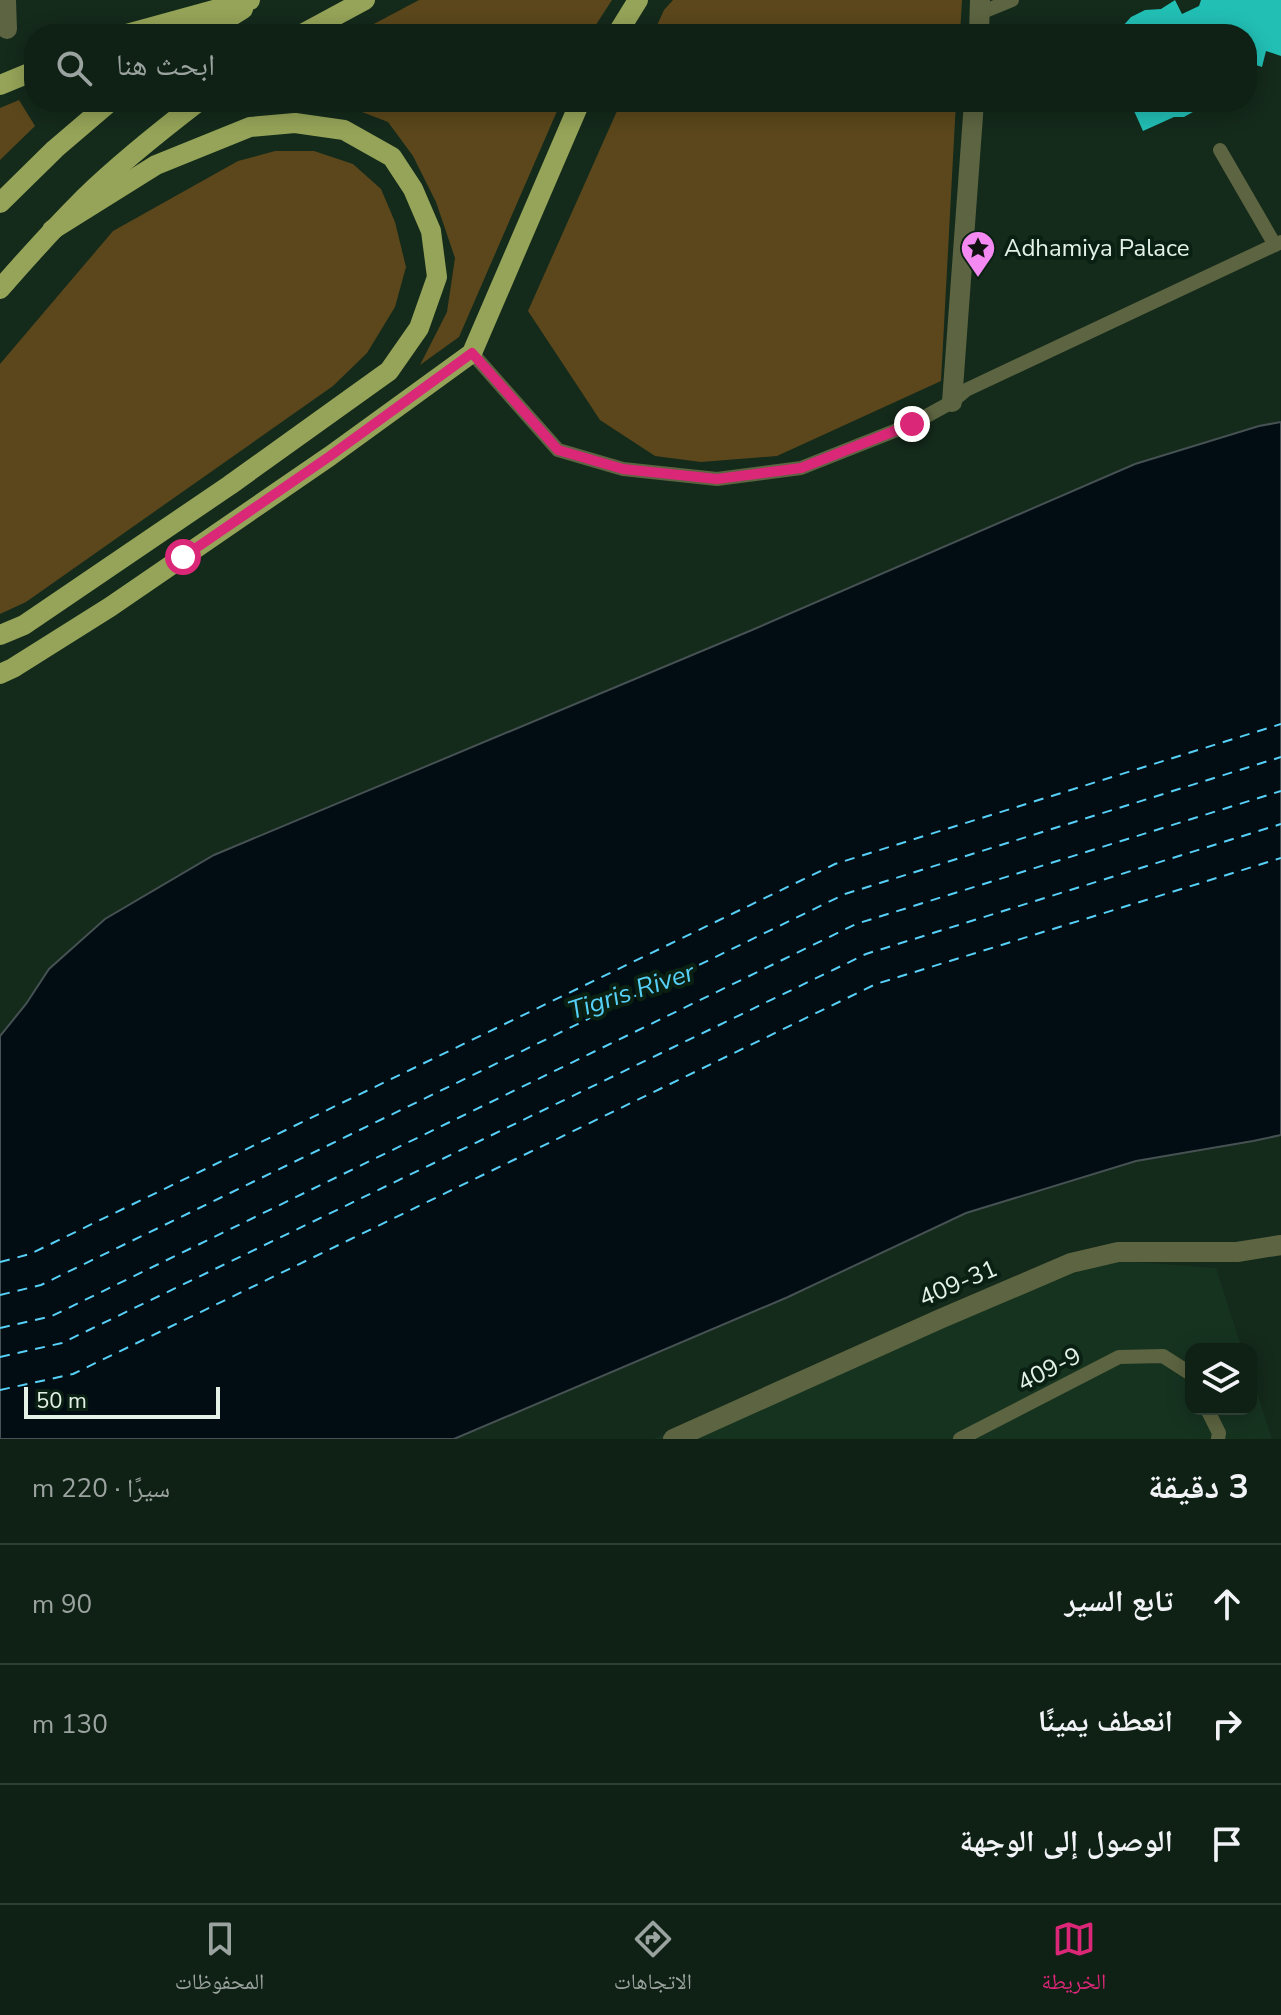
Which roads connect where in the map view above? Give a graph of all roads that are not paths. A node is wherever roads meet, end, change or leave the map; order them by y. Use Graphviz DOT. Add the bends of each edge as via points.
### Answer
graph roads {
  1 [pos="6,0"];
  2 [pos="253,0"];
  3 [pos="365,0"];
  4 [pos="638,0"];
  5 [pos="1012,0"];
  6 [pos="980,16"];
  7 [pos="164,24"];
  8 [pos="218,24"];
  9 [pos="321,24"];
  10 [pos="623,24"];
  11 [pos="7,29"];
  12 [pos="24,75"];
  13 [pos="0,85"];
  14 [pos="98,112"];
  15 [pos="186,112"];
  16 [pos="576,112"];
  17 [pos="973,112"];
  18 [pos="1220,150"];
  19 [pos="0,203"];
  20 [pos="52,230"];
  21 [pos="1278,244"];
  22 [pos="0,289"];
  23 [pos="472,353"];
  24 [pos="952,402"];
  25 [pos="0,635"];
  26 [pos="0,674"];
  27 [pos="1281,1245"];
  28 [pos="1185,1370"];
  29 [pos="1210,1415"];
  30 [pos="673,1439"];
  31 [pos="960,1439"];
  32 [pos="1218,1439"];
  1 -- 11 [label="street"];
  2 -- 7 [label="main road"];
  2 -- 8 [label="main road"];
  3 -- 9 [label="main road"];
  4 -- 10 [label="main road"];
  5 -- 6 [label="lane"];
  12 -- 13 [label="main road"];
  14 -- 19 [label="main road"];
  15 -- 20 [label="main road"];
  16 -- 23 [label="main road"];
  17 -- 24 [label="street"];
  18 -- 21 [label="lane"];
  20 -- 22 [label="main road"];
  20 -- 25 [label="main road" via="156,165 250,127 295,123 344,130 392,157 431,231 437,277 419,328 389,371 24,625"];
  21 -- 24 [label="lane" via="966,390"];
  23 -- 24 [label="lane" via="558,450 623,469 717,479 801,468 912,424"];
  23 -- 26 [label="main road" via="122,598"];
  27 -- 30 [label="street, 409-31" via="1237,1252 1118,1252 1071,1263"];
  28 -- 31 [label="lane, 409-9" via="1163,1356 1119,1357"];
  29 -- 32 [label="lane"];
}
